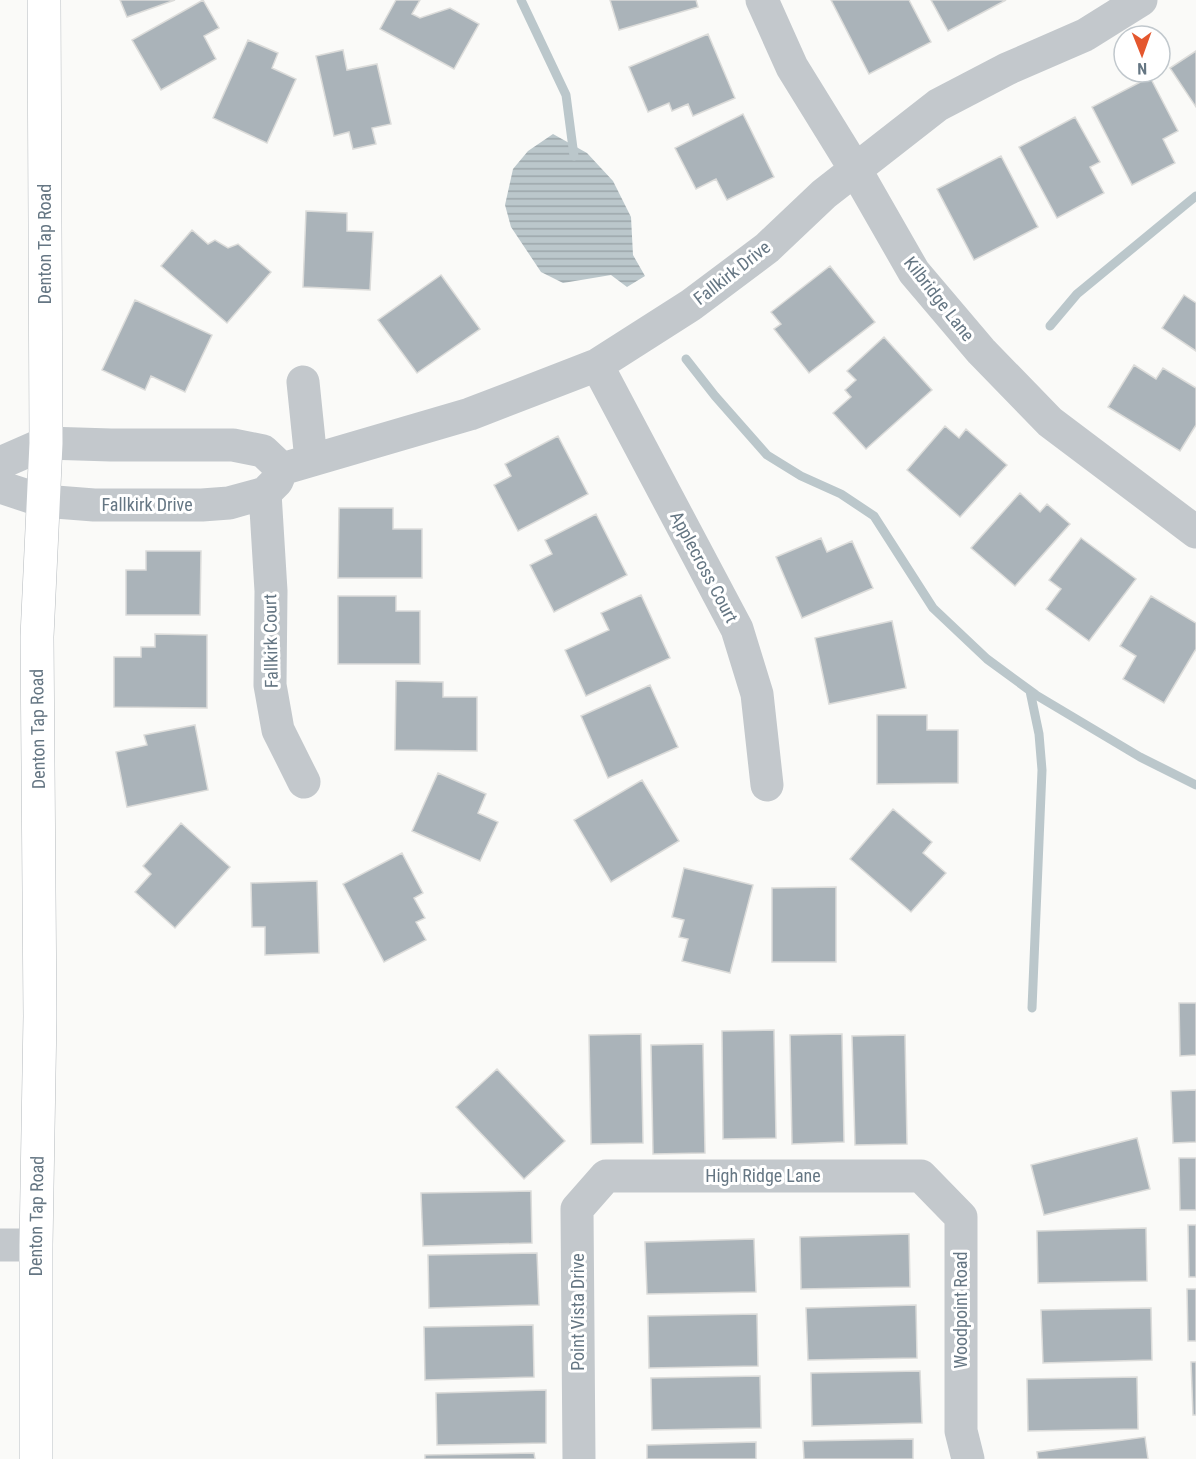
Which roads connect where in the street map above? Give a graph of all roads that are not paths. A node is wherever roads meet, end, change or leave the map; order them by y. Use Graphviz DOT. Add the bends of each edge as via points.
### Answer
graph roads {
  1 [pos="44,0"];
  2 [pos="762,0"];
  3 [pos="1141,0"];
  4 [pos="855,169"];
  5 [pos="597,365"];
  6 [pos="303,382"];
  7 [pos="46,443"];
  8 [pos="0,463"];
  9 [pos="286,474"];
  10 [pos="0,487"];
  11 [pos="43,501"];
  12 [pos="1196,532"];
  13 [pos="304,782"];
  14 [pos="767,785"];
  15 [pos="606,1176"];
  16 [pos="921,1176"];
  17 [pos="0,1245"];
  18 [pos="36,1245"];
  19 [pos="36,1459"];
  20 [pos="579,1459"];
  21 [pos="968,1459"];
  1 -- 7 [label="main road, Denton Tap Road"];
  2 -- 4 [label="street, Kilbridge Lane" via="792,67"];
  3 -- 4 [label="street, Fallkirk Drive" via="1085,35 938,105"];
  4 -- 5 [label="street, Fallkirk Drive" via="758,255 691,305"];
  4 -- 12 [label="street, Kilbridge Lane" via="914,272 981,351 1050,422"];
  5 -- 9 [label="street, Fallkirk Drive" via="470,414"];
  5 -- 14 [label="street, Applecross Court" via="737,629 757,693"];
  6 -- 9 [label="street, Fallkirk Court"];
  7 -- 8 [label="street"];
  7 -- 9 [label="street" via="233,445 263,451"];
  7 -- 11 [label="main road, Denton Tap Road"];
  9 -- 11 [label="street, Fallkirk Drive" via="229,503 94,505"];
  9 -- 13 [label="street, Fallkirk Court" via="271,591 270,685 279,730"];
  10 -- 11 [label="street, Fallkirk Drive"];
  11 -- 18 [label="main road, Denton Tap Road" via="37,638 40,1016"];
  15 -- 16 [label="street, High Ridge Lane"];
  15 -- 20 [label="street, Point Vista Drive" via="577,1209"];
  16 -- 21 [label="street, Woodpoint Road" via="961,1217 961,1431"];
  17 -- 18 [label="street"];
  18 -- 19 [label="main road, Denton Tap Road"];
}
